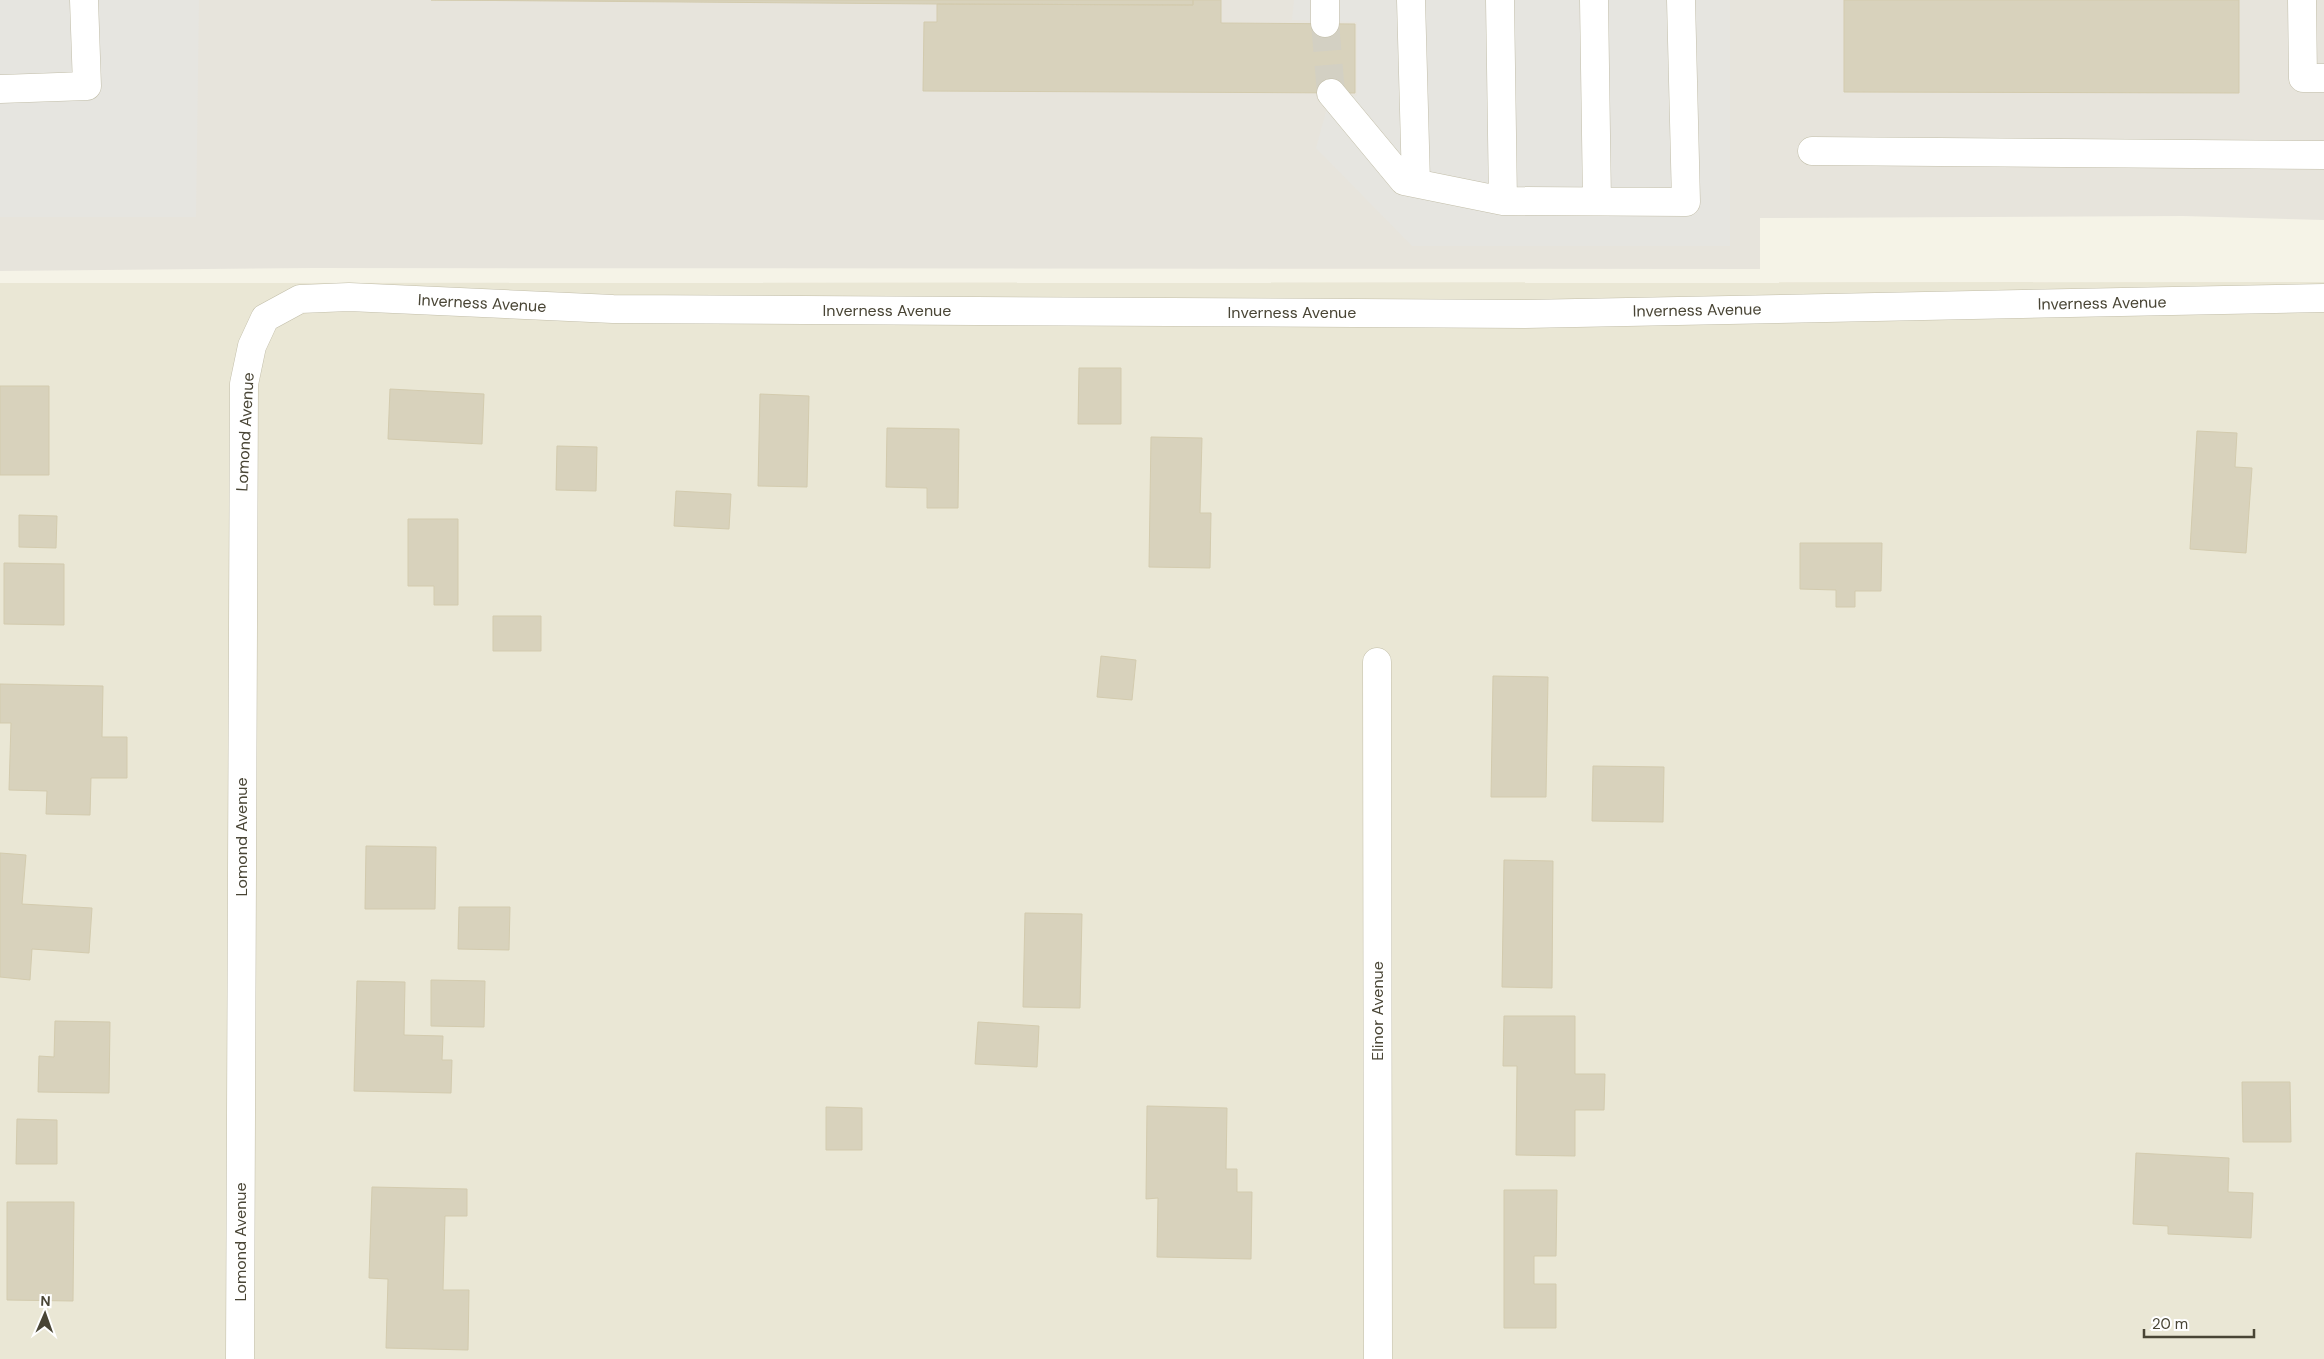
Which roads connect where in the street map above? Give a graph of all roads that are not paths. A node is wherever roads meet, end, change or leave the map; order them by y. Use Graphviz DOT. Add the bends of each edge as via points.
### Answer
graph roads {
  1 [pos="84,0"];
  2 [pos="1411,0"];
  3 [pos="1500,0"];
  4 [pos="1594,0"];
  5 [pos="1681,0"];
  6 [pos="2302,0"];
  7 [pos="2324,78"];
  8 [pos="0,89"];
  9 [pos="1331,93"];
  10 [pos="1812,152"];
  11 [pos="2324,155"];
  12 [pos="1416,183"];
  13 [pos="1503,200"];
  14 [pos="1597,201"];
  15 [pos="2324,298"];
  16 [pos="265,318"];
  17 [pos="1376,662"];
  18 [pos="240,1359"];
  19 [pos="1378,1359"];
  1 -- 8 [label="street" via="87,86"];
  2 -- 12 [label="street"];
  3 -- 13 [label="street"];
  4 -- 14 [label="street"];
  5 -- 14 [label="street" via="1686,202"];
  6 -- 7 [label="street" via="2303,78"];
  9 -- 12 [label="street" via="1404,181"];
  10 -- 11 [label="street"];
  12 -- 13 [label="street"];
  13 -- 14 [label="street"];
  15 -- 16 [label="street, Inverness Avenue" via="1515,314 613,309 349,297 300,299"];
  16 -- 18 [label="street, Lomond Avenue" via="252,346 244,384 243,423"];
  17 -- 19 [label="street, Elinor Avenue"];
}
